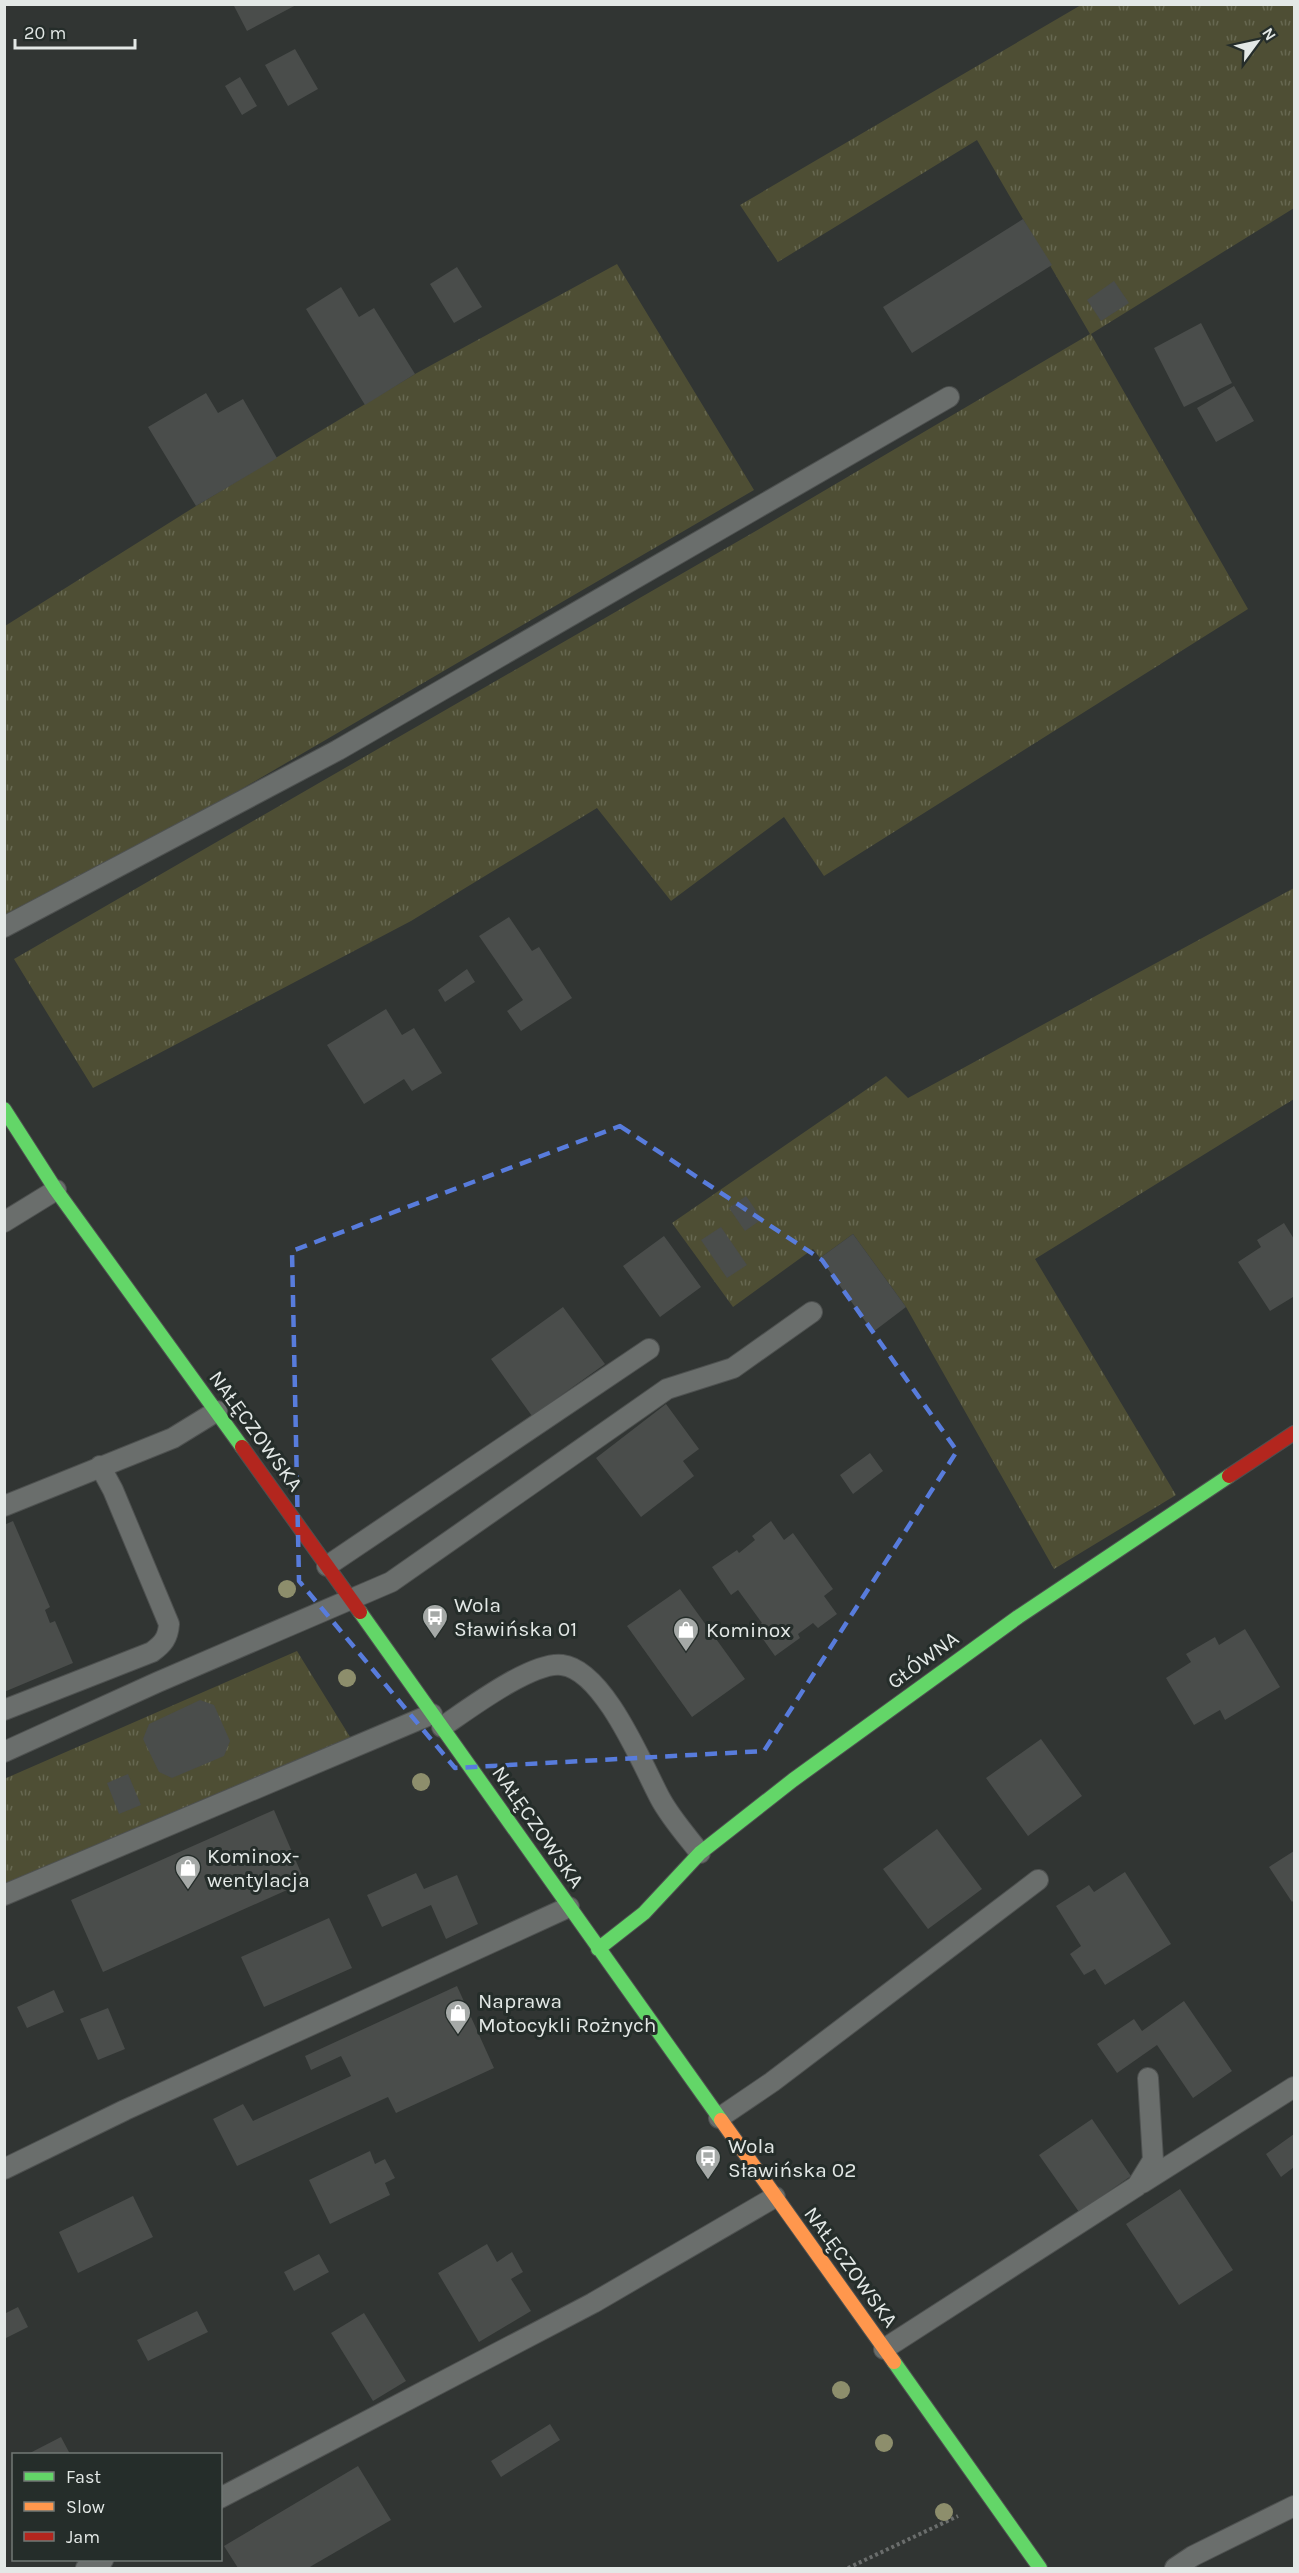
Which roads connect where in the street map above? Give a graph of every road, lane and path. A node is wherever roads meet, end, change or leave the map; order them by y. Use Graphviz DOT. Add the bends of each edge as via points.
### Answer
graph roads {
  1 [pos="949,397"];
  2 [pos="4,927"];
  3 [pos="4,1109"];
  4 [pos="56,1190"];
  5 [pos="4,1222"];
  6 [pos="812,1312"];
  7 [pos="649,1349"];
  8 [pos="217,1411"];
  9 [pos="1294,1433"];
  10 [pos="100,1466"];
  11 [pos="4,1506"];
  12 [pos="327,1566"];
  13 [pos="352,1601"];
  14 [pos="4,1710"];
  15 [pos="437,1720"];
  16 [pos="4,1752"];
  17 [pos="699,1853"];
  18 [pos="1038,1880"];
  19 [pos="4,1895"];
  20 [pos="569,1907"];
  21 [pos="598,1949"];
  22 [pos="1148,2078"];
  23 [pos="1294,2087"];
  24 [pos="719,2118"];
  25 [pos="4,2169"];
  26 [pos="1137,2186"];
  27 [pos="775,2197"];
  28 [pos="884,2349"];
  29 [pos="222,2497"];
  30 [pos="991,2500"];
  31 [pos="1294,2506"];
  32 [pos="848,2568"];
  33 [pos="1040,2568"];
  34 [pos="1175,2568"];
  1 -- 2 [label="lane" via="338,750"];
  3 -- 4 [label="main road, NAŁĘCZOWSKA"];
  4 -- 5 [label="lane"];
  4 -- 8 [label="main road, NAŁĘCZOWSKA"];
  6 -- 13 [label="lane" via="732,1368 667,1389 391,1582"];
  7 -- 12 [label="lane"];
  8 -- 10 [label="lane" via="173,1438"];
  8 -- 12 [label="main road, NAŁĘCZOWSKA"];
  9 -- 17 [label="main road, GŁÓWNA" via="1018,1617"];
  10 -- 11 [label="lane"];
  10 -- 14 [label="lane" via="169,1624 168,1634 152,1652"];
  12 -- 13 [label="main road, NAŁĘCZOWSKA"];
  13 -- 15 [label="main road, NAŁĘCZOWSKA"];
  13 -- 16 [label="lane"];
  15 -- 17 [label="lane" via="531,1671 562,1665 585,1676 629,1735 661,1800"];
  15 -- 19 [label="lane"];
  15 -- 20 [label="main road, NAŁĘCZOWSKA"];
  17 -- 21 [label="main road, GŁÓWNA" via="644,1913"];
  18 -- 24 [label="lane"];
  20 -- 21 [label="main road, NAŁĘCZOWSKA"];
  20 -- 25 [label="lane"];
  21 -- 24 [label="main road, NAŁĘCZOWSKA"];
  22 -- 26 [label="lane" via="1153,2160"];
  23 -- 26 [label="lane"];
  24 -- 27 [label="main road, NAŁĘCZOWSKA"];
  26 -- 28 [label="lane"];
  27 -- 28 [label="main road, NAŁĘCZOWSKA"];
  27 -- 29 [label="lane" via="593,2303"];
  28 -- 30 [label="main road, NAŁĘCZOWSKA"];
  30 -- 32 [label="path"];
  30 -- 33 [label="main road, NAŁĘCZOWSKA"];
  31 -- 34 [label="lane"];
}
